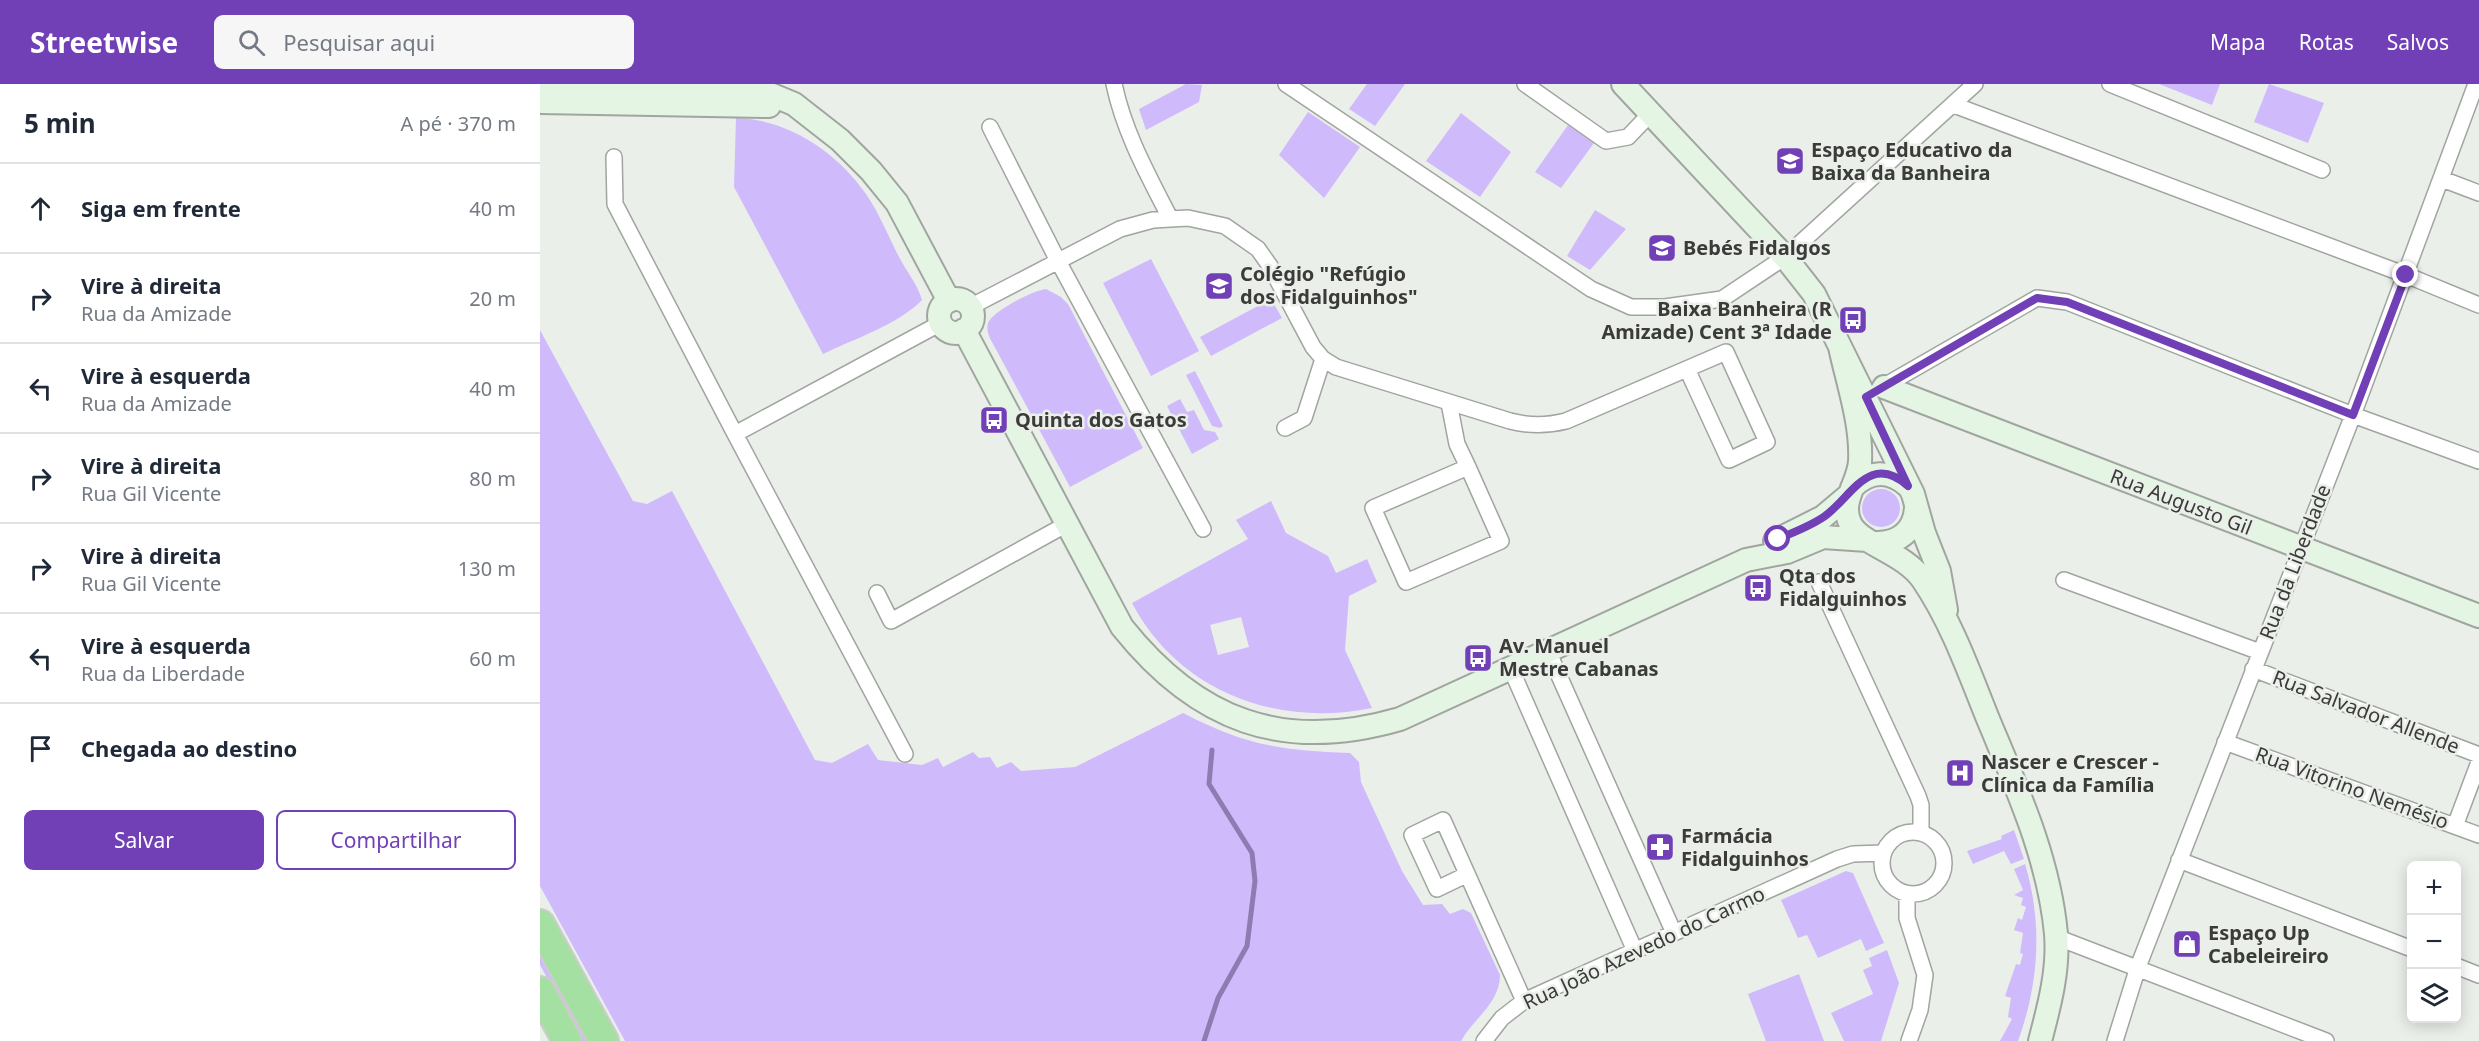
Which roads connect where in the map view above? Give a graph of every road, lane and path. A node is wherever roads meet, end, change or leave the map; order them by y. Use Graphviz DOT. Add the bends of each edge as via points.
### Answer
graph roads {
  1 [pos="1114,84"];
  2 [pos="1286,84"];
  3 [pos="1525,84"];
  4 [pos="1623,84"];
  5 [pos="1975,84"];
  6 [pos="2110,84"];
  7 [pos="2476,84"];
  8 [pos="540,85"];
  9 [pos="696,91"];
  10 [pos="540,102"];
  11 [pos="2474,104"];
  12 [pos="1954,105"];
  13 [pos="1651,114"];
  14 [pos="990,127"];
  15 [pos="614,157"];
  16 [pos="2322,170"];
  17 [pos="2442,179"];
  18 [pos="2479,193"];
  19 [pos="1170,218"];
  20 [pos="1785,256"];
  21 [pos="1058,261"];
  22 [pos="2406,275"];
  23 [pos="948,301"];
  24 [pos="2479,305"];
  25 [pos="970,307"];
  26 [pos="941,323"];
  27 [pos="964,330"];
  28 [pos="1840,347"];
  29 [pos="1323,359"];
  30 [pos="1687,369"];
  31 [pos="1875,392"];
  32 [pos="1449,403"];
  33 [pos="2353,415"];
  34 [pos="1285,428"];
  35 [pos="735,434"];
  36 [pos="2479,461"];
  37 [pos="1468,466"];
  38 [pos="1850,492"];
  39 [pos="1912,494"];
  40 [pos="1067,524"];
  41 [pos="1203,529"];
  42 [pos="1871,542"];
  43 [pos="2300,548"];
  44 [pos="1746,560"];
  45 [pos="2064,580"];
  46 [pos="1818,582"];
  47 [pos="877,593"];
  48 [pos="2479,616"];
  49 [pos="1950,626"];
  50 [pos="1548,651"];
  51 [pos="2260,652"];
  52 [pos="1511,669"];
  53 [pos="2253,669"];
  54 [pos="2225,742"];
  55 [pos="905,754"];
  56 [pos="2479,755"];
  57 [pos="2479,762"];
  58 [pos="2455,826"];
  59 [pos="1921,834"];
  60 [pos="2479,835"];
  61 [pos="1883,853"];
  62 [pos="2179,860"];
  63 [pos="1466,875"];
  64 [pos="1907,894"];
  65 [pos="540,924"];
  66 [pos="1674,933"];
  67 [pos="2056,937"];
  68 [pos="2407,947"];
  69 [pos="1635,951"];
  70 [pos="2138,967"];
  71 [pos="2461,968"];
  72 [pos="2479,975"];
  73 [pos="540,991"];
  74 [pos="1524,1001"];
  75 [pos="567,1041"];
  76 [pos="604,1041"];
  77 [pos="1484,1041"];
  78 [pos="1909,1041"];
  79 [pos="2040,1041"];
  80 [pos="2115,1041"];
  81 [pos="2326,1041"];
  1 -- 19 [label="street" via="1138,157"];
  2 -- 20 [label="street" via="1591,289 1631,307 1722,299"];
  3 -- 13 [label="street" via="1606,141 1628,137"];
  4 -- 13 [label="main road"];
  5 -- 12 [label="street"];
  6 -- 16 [label="street"];
  7 -- 11 [label="street, Rua da Liberdade"];
  8 -- 9 [label="main road"];
  9 -- 10 [label="main road"];
  9 -- 23 [label="main road" via="739,87 770,94 794,104 840,140 897,203"];
  11 -- 17 [label="street, Rua da Liberdade"];
  12 -- 20 [label="street"];
  12 -- 22 [label="street"];
  13 -- 20 [label="main road"];
  14 -- 21 [label="street"];
  15 -- 35 [label="street" via="615,204"];
  17 -- 18 [label="street"];
  17 -- 22 [label="street, Rua da Liberdade"];
  19 -- 21 [label="street" via="1120,229"];
  19 -- 29 [label="street" via="1225,226 1258,249"];
  20 -- 28 [label="main road" via="1814,294"];
  21 -- 25 [label="street"];
  21 -- 41 [label="street"];
  22 -- 24 [label="street"];
  22 -- 33 [label="street, Rua da Liberdade"];
  23 -- 25 [label="main road" via="961,300"];
  23 -- 26 [label="main road" via="940,310"];
  25 -- 27 [label="main road" via="972,320"];
  26 -- 27 [label="main road" via="954,332"];
  26 -- 35 [label="street"];
  27 -- 40 [label="main road"];
  28 -- 31 [label="main road"];
  28 -- 38 [label="main road" via="1860,441 1860,466"];
  29 -- 32 [label="street" via="1336,368"];
  29 -- 34 [label="street" via="1304,418"];
  30 -- 30 [label="street" via="1729,460 1767,442 1726,352"];
  30 -- 32 [label="street" via="1548,426 1529,426"];
  31 -- 33 [label="street" via="2037,298 2067,302"];
  31 -- 39 [label="main road"];
  31 -- 43 [label="main road, Rua Augusto Gil"];
  32 -- 37 [label="street" via="1457,444"];
  33 -- 36 [label="street"];
  33 -- 43 [label="street, Rua da Liberdade"];
  35 -- 55 [label="street"];
  37 -- 37 [label="street" via="1373,508 1406,582 1501,541"];
  38 -- 39 [label="main road" via="1865,477 1882,473 1900,479"];
  38 -- 42 [label="main road" via="1846,513 1849,521 1853,529"];
  38 -- 44 [label="main road" via="1824,517"];
  39 -- 42 [label="main road" via="1916,513 1908,531 1893,542"];
  39 -- 49 [label="main road" via="1939,571"];
  40 -- 47 [label="street" via="891,621"];
  40 -- 52 [label="main road" via="1122,627 1143,654 1198,699 1258,725 1317,733 1382,724"];
  42 -- 44 [label="main road" via="1823,537 1787,552"];
  42 -- 49 [label="main road" via="1907,562"];
  43 -- 48 [label="main road, Rua Augusto Gil"];
  43 -- 51 [label="street, Rua da Liberdade"];
  44 -- 50 [label="main road"];
  45 -- 51 [label="street"];
  46 -- 59 [label="street" via="1921,805"];
  49 -- 67 [label="main road" via="2035,833 2051,895"];
  50 -- 52 [label="main road"];
  50 -- 66 [label="street"];
  51 -- 53 [label="street, Rua da Liberdade"];
  52 -- 69 [label="street"];
  53 -- 54 [label="street, Rua da Liberdade"];
  53 -- 56 [label="street, Rua Salvador Allende"];
  54 -- 58 [label="street, Rua Vitorino Nemésio"];
  54 -- 62 [label="street, Rua da Liberdade"];
  57 -- 58 [label="street"];
  58 -- 60 [label="street, Rua Vitorino Nemésio"];
  59 -- 61 [label="street" via="1909,832 1898,836"];
  59 -- 64 [label="street" via="1941,850 1941,877 1920,893"];
  61 -- 64 [label="street" via="1881,866 1886,879"];
  61 -- 66 [label="street, Rua João Azevedo do Carmo" via="1837,859"];
  62 -- 68 [label="street"];
  62 -- 70 [label="street, Rua da Liberdade"];
  63 -- 74 [label="street"];
  64 -- 78 [label="street" via="1907,918 1925,975 1920,1010"];
  65 -- 76 [label="highway"];
  66 -- 69 [label="street, Rua João Azevedo do Carmo"];
  67 -- 70 [label="street"];
  67 -- 79 [label="main road" via="2054,978"];
  69 -- 74 [label="street, Rua João Azevedo do Carmo"];
  70 -- 80 [label="street, Rua da Liberdade"];
  70 -- 81 [label="street"];
  71 -- 72 [label="street"];
  73 -- 75 [label="highway"];
  74 -- 77 [label="street, Rua João Azevedo do Carmo" via="1502,1018"];
}
